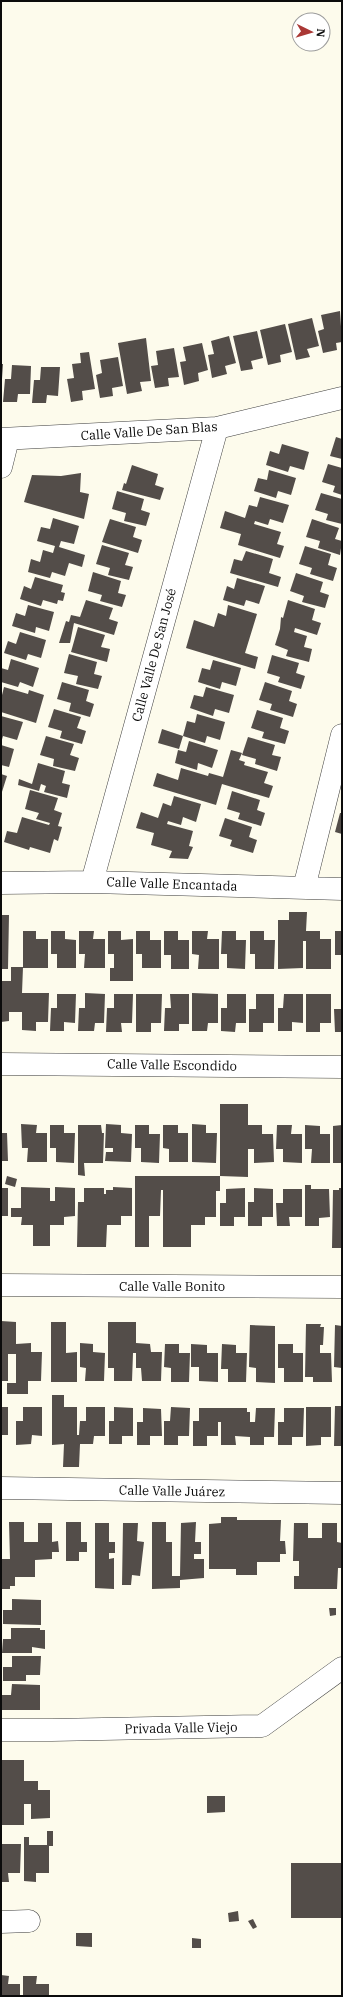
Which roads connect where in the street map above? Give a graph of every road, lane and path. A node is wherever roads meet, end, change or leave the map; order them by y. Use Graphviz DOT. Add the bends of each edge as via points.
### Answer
graph roads {
  1 [pos="342,398"];
  2 [pos="217,428"];
  3 [pos="4,439"];
  4 [pos="1,467"];
  5 [pos="342,735"];
  6 [pos="92,882"];
  7 [pos="1,883"];
  8 [pos="304,888"];
  9 [pos="342,889"];
  10 [pos="1,1064"];
  11 [pos="342,1067"];
  12 [pos="1,1285"];
  13 [pos="342,1287"];
  14 [pos="1,1488"];
  15 [pos="342,1493"];
  16 [pos="342,1668"];
  17 [pos="1,1730"];
  18 [pos="29,1921"];
  19 [pos="1,1922"];
  1 -- 2 [label="street, Calle Valle De San Blas"];
  2 -- 3 [label="street, Calle Valle De San Blas"];
  2 -- 6 [label="street, Calle Valle De San José"];
  3 -- 4 [label="street"];
  5 -- 8 [label="street"];
  6 -- 7 [label="street, Calle Valle Encantada"];
  6 -- 8 [label="street, Calle Valle Encantada"];
  8 -- 9 [label="street, Calle Valle Encantada"];
  10 -- 11 [label="street, Calle Valle Escondido"];
  12 -- 13 [label="street, Calle Valle Bonito"];
  14 -- 15 [label="street, Calle Valle Juárez"];
  16 -- 17 [label="street, Privada Valle Viejo" via="262,1726"];
  18 -- 19 [label="street"];
}
